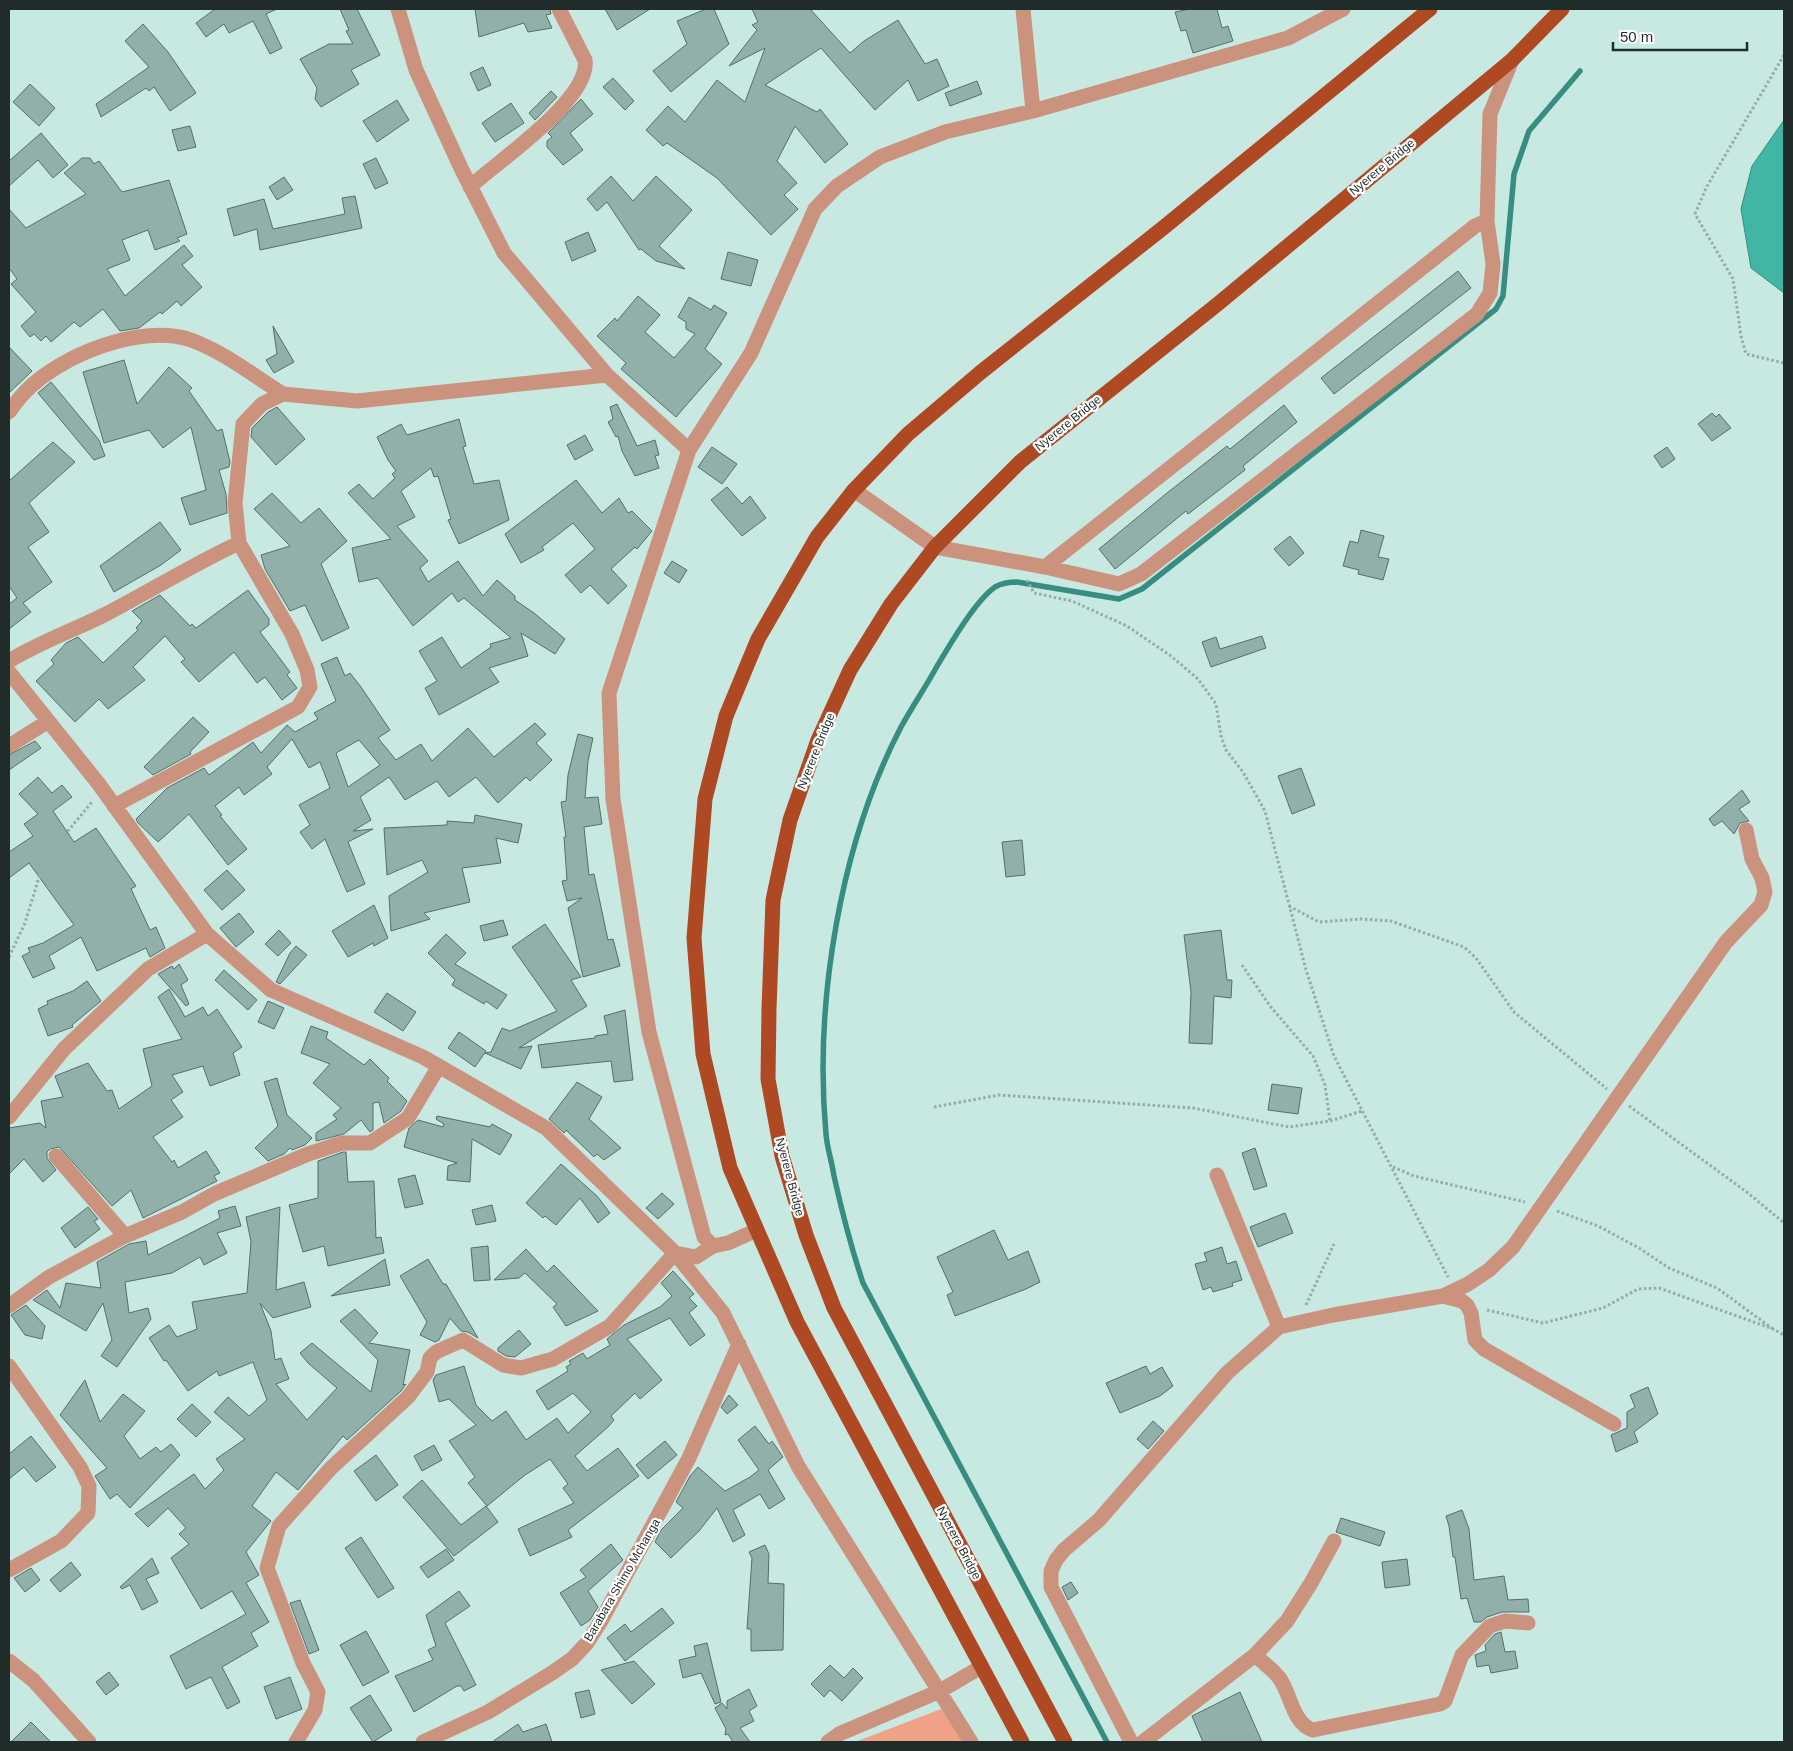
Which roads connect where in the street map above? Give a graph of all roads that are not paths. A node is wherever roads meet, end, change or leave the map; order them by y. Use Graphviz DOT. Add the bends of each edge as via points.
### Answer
graph roads {
  1 [pos="398,9"];
  2 [pos="559,9"];
  3 [pos="1023,9"];
  4 [pos="1343,9"];
  5 [pos="1430,9"];
  6 [pos="1562,9"];
  7 [pos="1512,60"];
  8 [pos="1033,111"];
  9 [pos="470,187"];
  10 [pos="1487,221"];
  11 [pos="607,375"];
  12 [pos="283,394"];
  13 [pos="9,412"];
  14 [pos="689,450"];
  15 [pos="854,490"];
  16 [pos="239,543"];
  17 [pos="935,547"];
  18 [pos="1045,567"];
  19 [pos="9,661"];
  20 [pos="9,672"];
  21 [pos="47,722"];
  22 [pos="9,746"];
  23 [pos="114,806"];
  24 [pos="1746,830"];
  25 [pos="208,934"];
  26 [pos="439,1066"];
  27 [pos="9,1117"];
  28 [pos="56,1156"];
  29 [pos="1216,1175"];
  30 [pos="757,1230"];
  31 [pos="125,1236"];
  32 [pos="713,1246"];
  33 [pos="676,1253"];
  34 [pos="1449,1293"];
  35 [pos="9,1306"];
  36 [pos="1279,1328"];
  37 [pos="739,1344"];
  38 [pos="9,1366"];
  39 [pos="1614,1424"];
  40 [pos="1334,1541"];
  41 [pos="9,1570"];
  42 [pos="1528,1623"];
  43 [pos="1255,1655"];
  44 [pos="9,1660"];
  45 [pos="981,1667"];
  46 [pos="940,1691"];
  47 [pos="89,1742"];
  48 [pos="296,1742"];
  49 [pos="423,1742"];
  50 [pos="828,1742"];
  51 [pos="971,1742"];
  52 [pos="1022,1742"];
  53 [pos="1065,1742"];
  54 [pos="1131,1742"];
  55 [pos="1143,1742"];
  1 -- 9 [label="street" via="416,70"];
  2 -- 9 [label="street" via="585,60 587,69 583,80 554,116"];
  3 -- 8 [label="street"];
  4 -- 8 [label="street" via="1288,38"];
  5 -- 15 [label="main road" via="981,372 908,434"];
  6 -- 7 [label="main road, Nyerere Bridge"];
  7 -- 10 [label="street" via="1490,114"];
  7 -- 17 [label="main road, Nyerere Bridge" via="1219,303 1020,462"];
  8 -- 14 [label="street" via="945,132 880,157 837,186 815,209 752,353"];
  9 -- 11 [label="street" via="504,253"];
  10 -- 18 [label="street" via="1467,232"];
  10 -- 18 [label="street" via="1493,264 1490,293 1477,314 1141,574 1119,584"];
  11 -- 12 [label="street" via="356,401"];
  11 -- 14 [label="street"];
  12 -- 13 [label="street" via="211,349 167,335 111,344 69,361 46,374"];
  12 -- 16 [label="street" via="262,404 243,424 235,503"];
  14 -- 32 [label="street" via="609,693 613,799 649,1032 698,1218 704,1237"];
  15 -- 17 [label="street"];
  15 -- 30 [label="main road" via="817,537 758,639 726,716 705,799 694,938 703,1054 730,1168"];
  16 -- 19 [label="street"];
  16 -- 23 [label="street" via="292,634 310,687 306,697 298,707"];
  17 -- 18 [label="street"];
  17 -- 53 [label="main road, Nyerere Bridge" via="891,604 850,670 818,740 790,820 773,900 768,1080 782,1156 806,1235 834,1308"];
  20 -- 21 [label="street"];
  21 -- 22 [label="street"];
  21 -- 23 [label="street"];
  23 -- 25 [label="street"];
  24 -- 34 [label="street" via="1752,859 1765,892 1761,906 1726,942 1507,1252 1489,1270"];
  25 -- 26 [label="street" via="271,990"];
  25 -- 27 [label="street" via="148,969 64,1049"];
  26 -- 31 [label="street" via="408,1118 370,1143 342,1143 308,1154"];
  26 -- 33 [label="street" via="546,1128"];
  28 -- 31 [label="street"];
  29 -- 36 [label="street"];
  30 -- 32 [label="street" via="728,1244"];
  30 -- 45 [label="main road" via="797,1322"];
  31 -- 35 [label="street" via="49,1276"];
  32 -- 33 [label="street" via="696,1257"];
  33 -- 37 [label="street" via="723,1313"];
  33 -- 48 [label="street" via="610,1326 553,1359 521,1368 503,1366 463,1340 436,1352 430,1358 427,1372 408,1397 331,1468 279,1526 267,1568 303,1663 318,1692 314,1710"];
  34 -- 36 [label="street"];
  34 -- 39 [label="street" via="1467,1305 1475,1340 1484,1349"];
  36 -- 54 [label="street" via="1227,1373 1099,1520 1064,1550 1051,1571 1051,1587"];
  37 -- 46 [label="street" via="798,1466"];
  37 -- 49 [label="street, Barabara Shimo Mchanga" via="689,1458 587,1643 552,1673 488,1712"];
  38 -- 41 [label="street" via="80,1467 89,1486 88,1513 61,1541"];
  40 -- 43 [label="street" via="1287,1621"];
  42 -- 43 [label="street" via="1505,1621 1490,1626 1462,1655 1445,1702 1313,1730 1299,1719 1280,1678"];
  43 -- 55 [label="street"];
  44 -- 47 [label="street" via="38,1686"];
  45 -- 46 [label="street"];
  45 -- 52 [label="main road"];
  46 -- 50 [label="street" via="839,1734"];
  46 -- 51 [label="street"];
}
